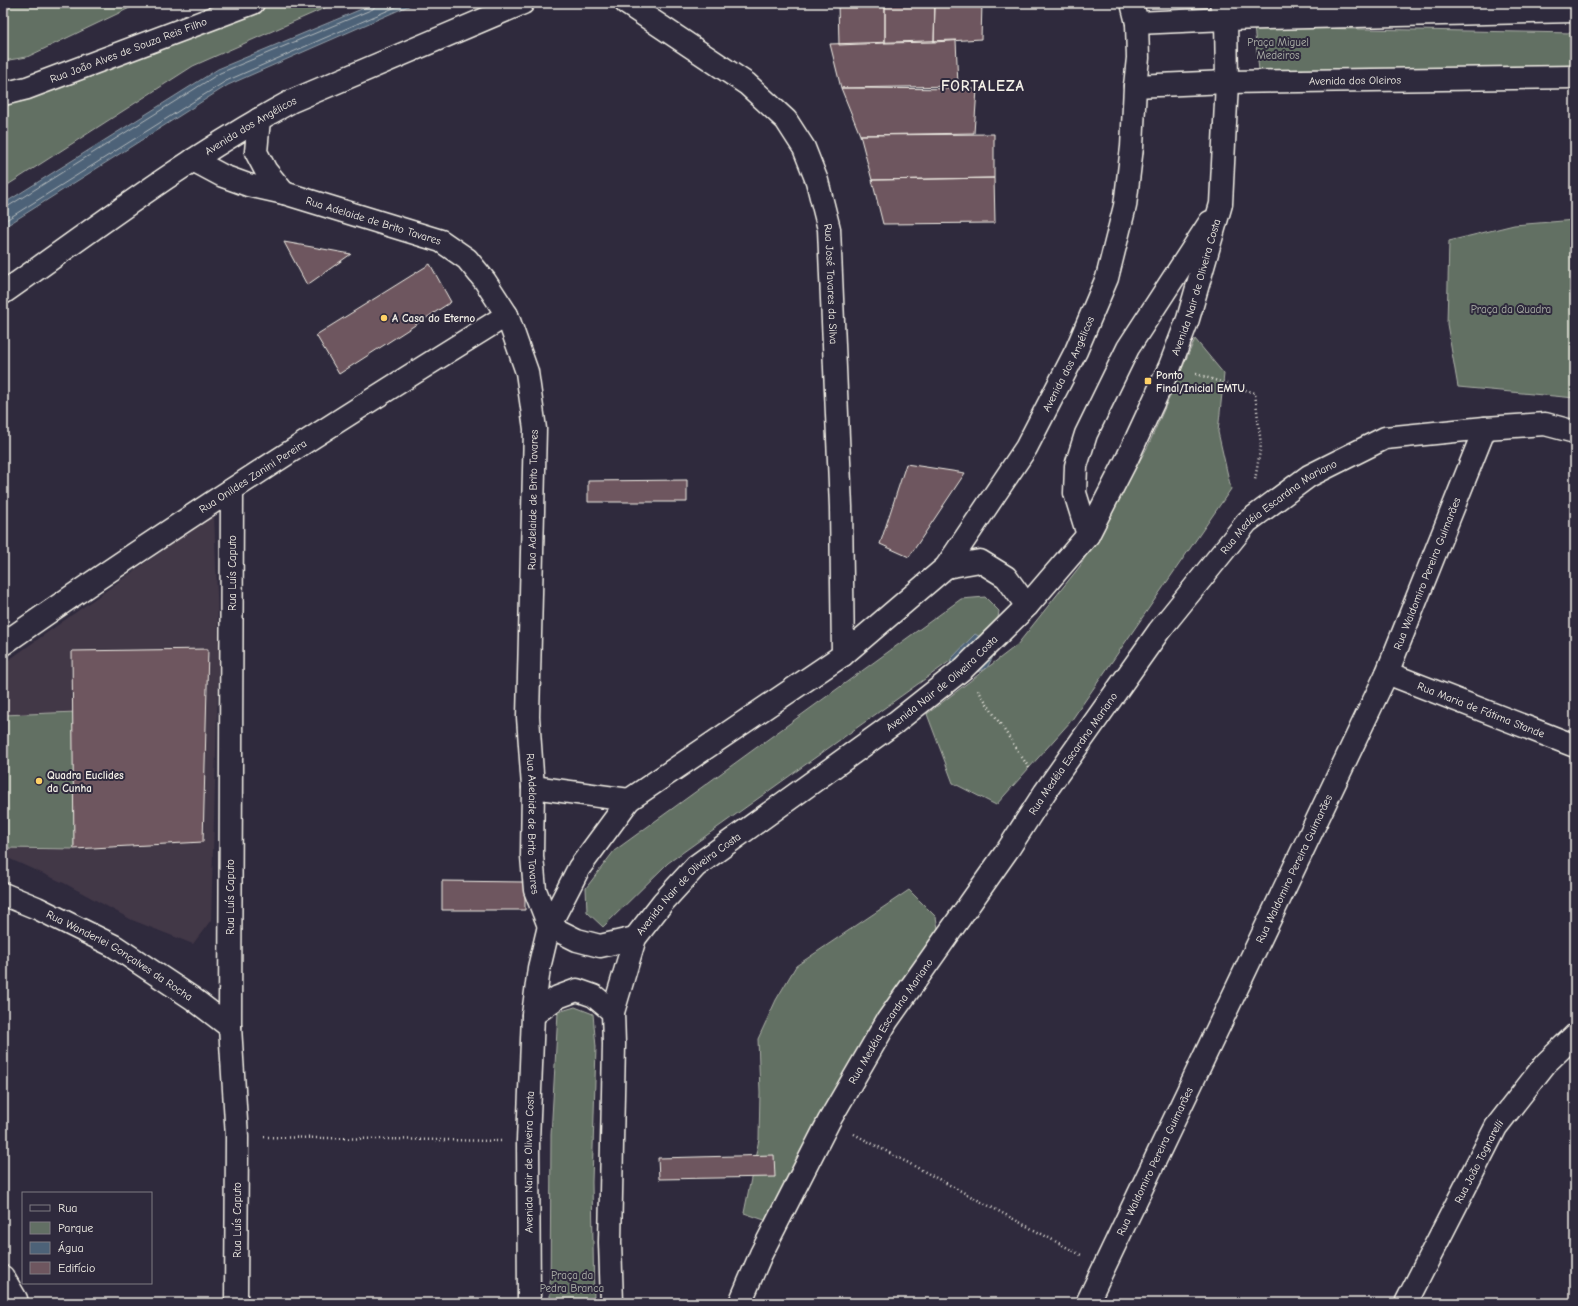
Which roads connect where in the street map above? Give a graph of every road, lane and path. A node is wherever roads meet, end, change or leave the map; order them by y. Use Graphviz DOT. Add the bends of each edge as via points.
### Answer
graph roads {
  1 [pos="254,3"];
  2 [pos="523,3"];
  3 [pos="626,3"];
  4 [pos="1223,11"];
  5 [pos="1575,11"];
  6 [pos="1134,13"];
  7 [pos="1575,77"];
  8 [pos="1227,82"];
  9 [pos="1135,86"];
  10 [pos="3,94"];
  11 [pos="259,119"];
  12 [pos="193,160"];
  13 [pos="284,193"];
  14 [pos="1221,204"];
  15 [pos="3,292"];
  16 [pos="507,315"];
  17 [pos="1170,366"];
  18 [pos="1485,428"];
  19 [pos="1575,432"];
  20 [pos="232,490"];
  21 [pos="1247,522"];
  22 [pos="1088,535"];
  23 [pos="946,568"];
  24 [pos="1026,606"];
  25 [pos="3,644"];
  26 [pos="843,655"];
  27 [pos="964,668"];
  28 [pos="1387,673"];
  29 [pos="1575,746"];
  30 [pos="533,787"];
  31 [pos="1045,792"];
  32 [pos="629,800"];
  33 [pos="3,894"];
  34 [pos="549,926"];
  35 [pos="635,938"];
  36 [pos="613,1012"];
  37 [pos="533,1015"];
  38 [pos="230,1027"];
  39 [pos="1575,1035"];
  40 [pos="829,1121"];
  41 [pos="237,1137"];
  42 [pos="528,1141"];
  43 [pos="1105,1268"];
  44 [pos="3,1277"];
  45 [pos="17,1303"];
  46 [pos="236,1303"];
  47 [pos="528,1303"];
  48 [pos="612,1303"];
  49 [pos="740,1303"];
  50 [pos="1087,1303"];
  51 [pos="1406,1303"];
  1 -- 10 [label="street, Rua João Alves de Souza Reis Filho" via="27,88"];
  2 -- 11 [label="street, Avenida dos Angélicos" via="292,101"];
  3 -- 26 [label="street, Rua José Tavares da Silva" via="747,84 786,120 804,148 817,181 829,229 841,507"];
  4 -- 5 [label="street"];
  4 -- 6 [label="street"];
  4 -- 8 [label="street, Avenida Nair de Oliveira Costa"];
  6 -- 9 [label="street, Avenida dos Angélicos" via="1138,58"];
  7 -- 8 [label="street, Avenida dos Oleiros"];
  8 -- 9 [label="street, Avenida dos Oleiros"];
  8 -- 14 [label="street, Avenida Nair de Oliveira Costa"];
  9 -- 23 [label="street, Avenida dos Angélicos" via="1132,147 1125,206 1107,278 1076,351 1026,448"];
  11 -- 12 [label="street, Avenida dos Angélicos"];
  11 -- 13 [label="street" via="256,152 266,171"];
  12 -- 13 [label="street, Rua Adelaide de Brito Tavares" via="248,185"];
  12 -- 15 [label="street, Avenida dos Angélicos"];
  13 -- 16 [label="street, Rua Adelaide de Brito Tavares" via="442,241 467,259"];
  14 -- 17 [label="street, Avenida Nair de Oliveira Costa" via="1188,319"];
  14 -- 22 [label="street" via="1128,348 1086,434 1076,466 1075,493"];
  16 -- 20 [label="street, Rua Onildes Zanini Pereira"];
  16 -- 30 [label="street, Rua Adelaide de Brito Tavares" via="527,372 535,429 528,717"];
  17 -- 21 [label="path" via="1255,393 1261,445"];
  17 -- 22 [label="street, Avenida Nair de Oliveira Costa"];
  18 -- 19 [label="street, Rua Medéia Escardna Mariano" via="1545,424"];
  18 -- 21 [label="street, Rua Medéia Escardna Mariano" via="1385,438 1309,476"];
  18 -- 28 [label="street, Rua Waldomiro Pereira Guimarães"];
  20 -- 25 [label="street, Rua Onildes Zanini Pereira" via="91,582"];
  20 -- 38 [label="street, Rua Luís Caputo"];
  21 -- 31 [label="street, Rua Medéia Escardna Mariano" via="1159,631"];
  22 -- 24 [label="street, Avenida Nair de Oliveira Costa"];
  23 -- 24 [label="street" via="980,561 1006,577"];
  23 -- 26 [label="street, Avenida dos Angélicos"];
  24 -- 27 [label="street, Avenida Nair de Oliveira Costa"];
  26 -- 32 [label="street, Avenida Nair de Oliveira Costa"];
  27 -- 31 [label="path"];
  27 -- 35 [label="street, Avenida Nair de Oliveira Costa" via="896,722 696,866"];
  28 -- 29 [label="street, Rua Maria de Fátima Stande"];
  28 -- 43 [label="street, Rua Waldomiro Pereira Guimarães"];
  30 -- 32 [label="street"];
  30 -- 34 [label="street, Rua Adelaide de Brito Tavares" via="532,856 535,890"];
  31 -- 40 [label="street, Rua Medéia Escardna Mariano" via="1009,848 887,1021"];
  32 -- 34 [label="street, Avenida Nair de Oliveira Costa" via="579,868"];
  33 -- 38 [label="street, Rua Wanderlei Gonçalves da Rocha" via="114,946 192,998"];
  34 -- 35 [label="street" via="577,940 600,946"];
  34 -- 37 [label="street, Avenida Nair de Oliveira Costa" via="539,968"];
  35 -- 36 [label="street, Avenida Nair de Oliveira Costa"];
  36 -- 37 [label="street" via="594,996 577,990 558,997"];
  36 -- 48 [label="street, Avenida Nair de Oliveira Costa" via="610,1242"];
  37 -- 42 [label="street, Avenida Nair de Oliveira Costa"];
  38 -- 41 [label="street, Rua Luís Caputo"];
  39 -- 51 [label="street, Rua João Tognarelli" via="1546,1063 1496,1127"];
  40 -- 43 [label="path"];
  40 -- 49 [label="street, Rua Medéia Escardna Mariano" via="761,1254"];
  41 -- 42 [label="path"];
  41 -- 46 [label="street, Rua Luís Caputo"];
  42 -- 47 [label="street, Avenida Nair de Oliveira Costa"];
  43 -- 50 [label="street, Rua Waldomiro Pereira Guimarães"];
  44 -- 45 [label="street"];
}
